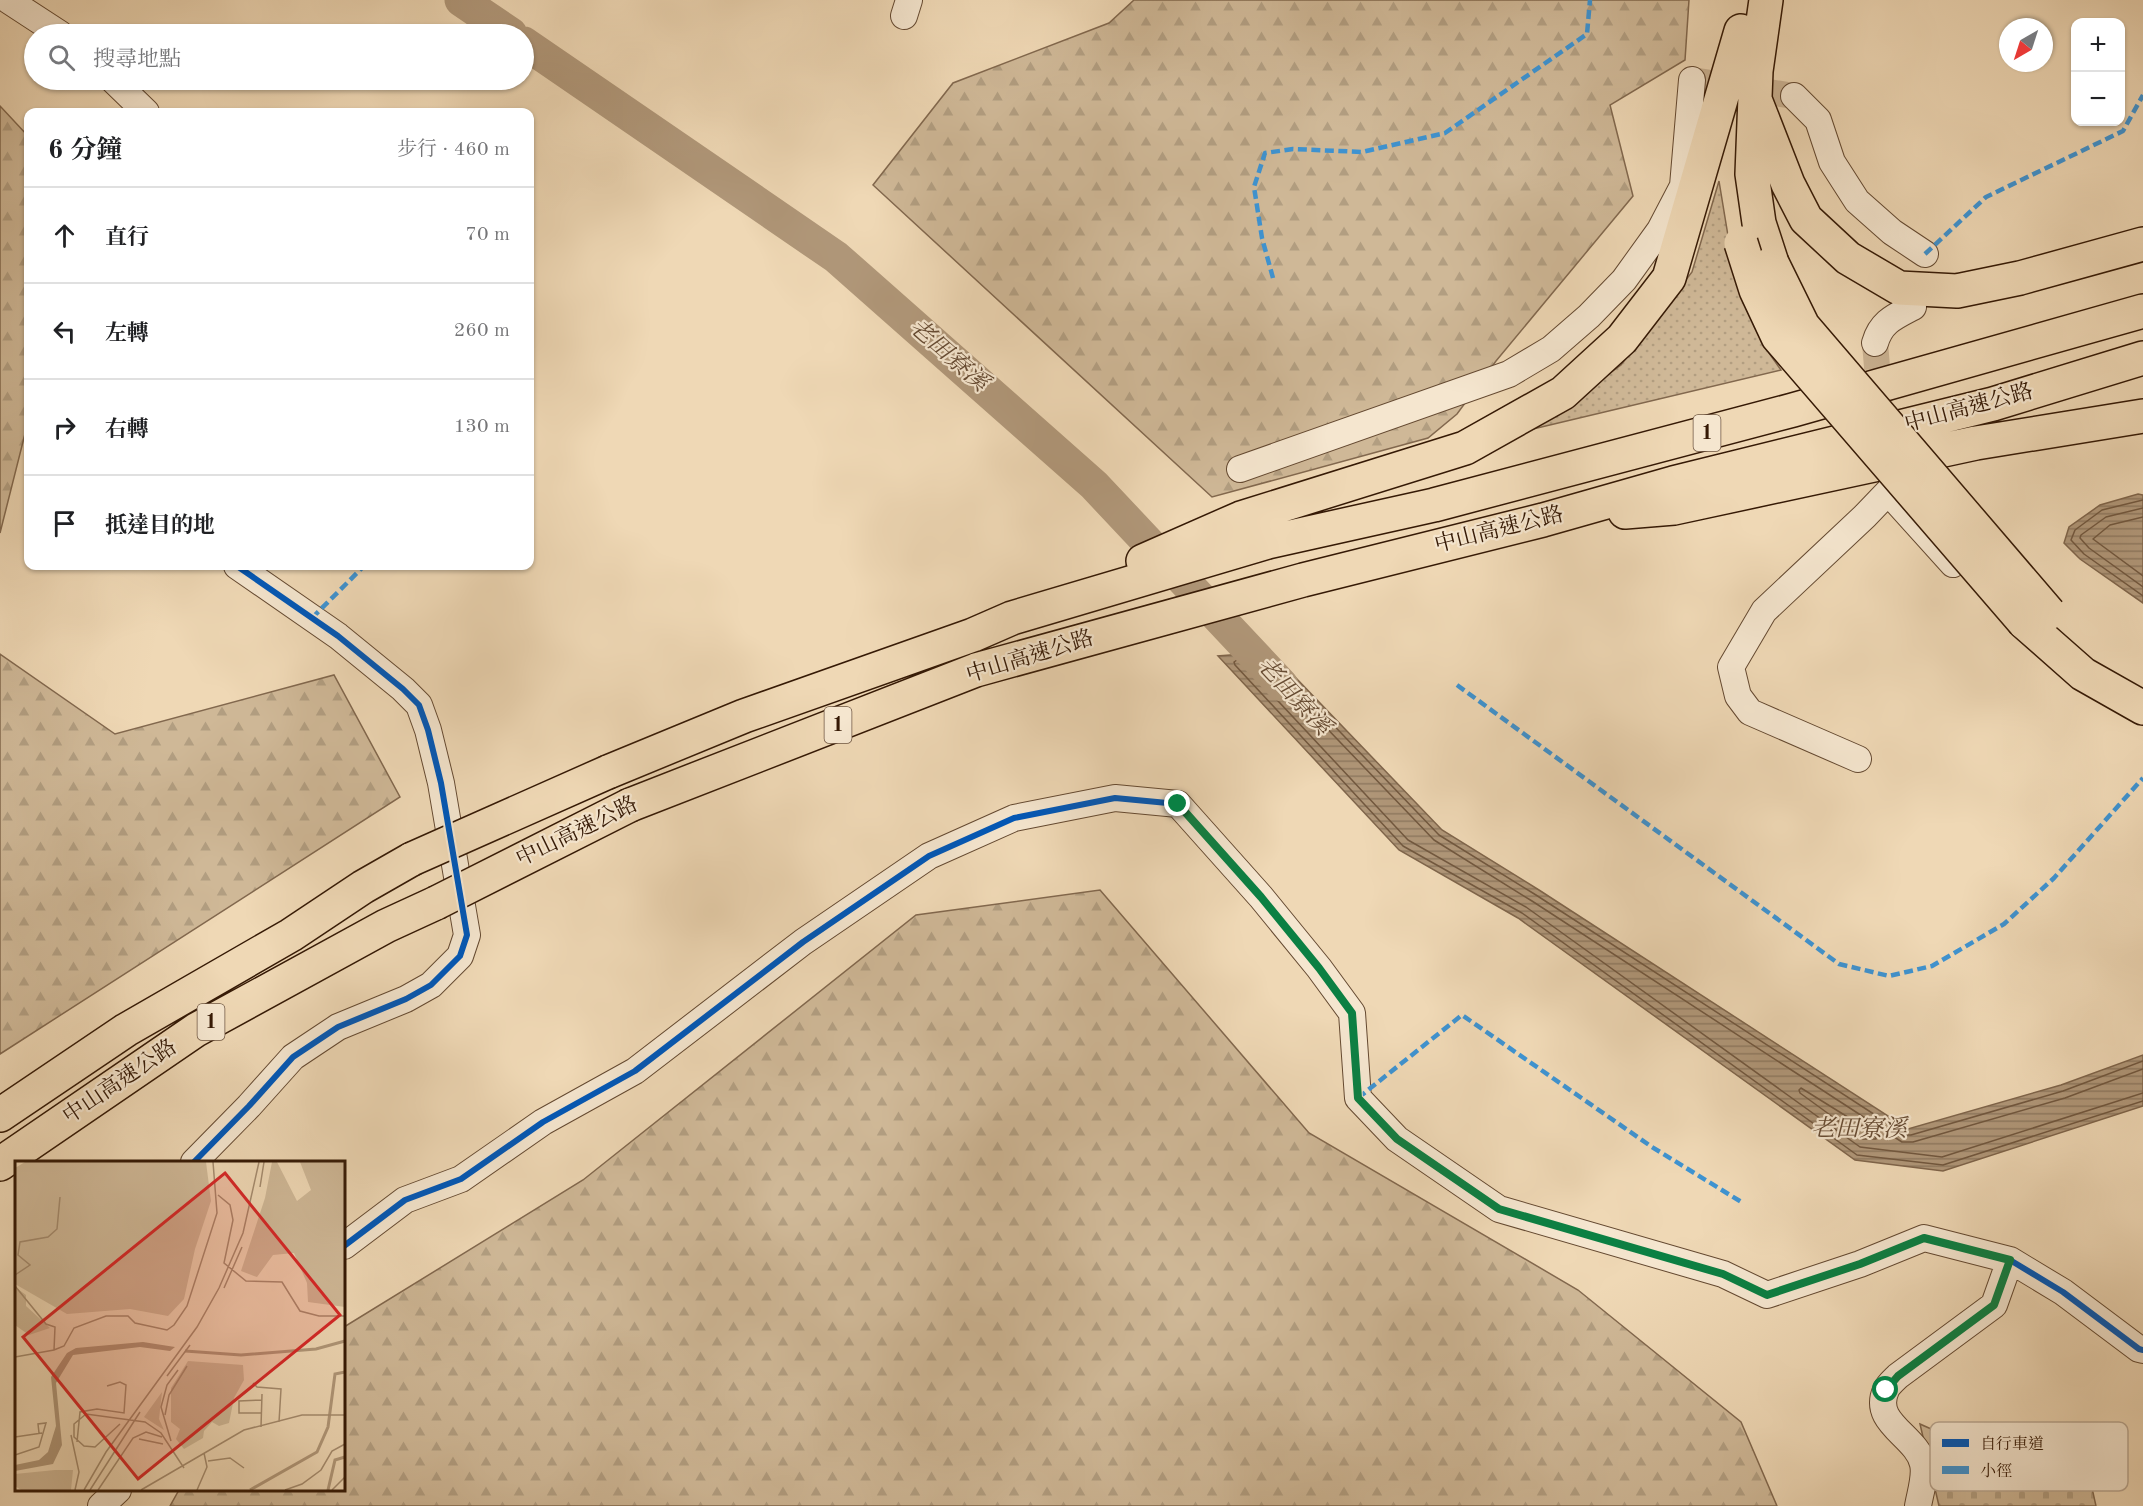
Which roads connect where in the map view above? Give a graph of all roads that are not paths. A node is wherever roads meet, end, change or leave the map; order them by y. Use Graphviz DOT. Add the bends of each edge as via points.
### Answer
graph roads {
  1 [pos="8,0"];
  2 [pos="1766,0"];
  3 [pos="1743,15"];
  4 [pos="45,24"];
  5 [pos="1692,80"];
  6 [pos="123,90"];
  7 [pos="1794,96"];
  8 [pos="1756,102"];
  9 [pos="142,108"];
  10 [pos="2143,244"];
  11 [pos="1925,254"];
  12 [pos="1913,307"];
  13 [pos="2143,311"];
  14 [pos="1875,343"];
  15 [pos="2143,358"];
  16 [pos="2143,416"];
  17 [pos="1240,469"];
  18 [pos="1543,520"];
  19 [pos="243,570"];
  20 [pos="1012,618"];
  21 [pos="2143,684"];
  22 [pos="2143,708"];
  23 [pos="2143,715"];
  24 [pos="1858,759"];
  25 [pos="0,1115"];
  26 [pos="195,1161"];
  27 [pos="0,1164"];
  28 [pos="345,1245"];
  29 [pos="2010,1260"];
  30 [pos="2143,1350"];
  31 [pos="117,1491"];
  32 [pos="101,1506"];
  33 [pos="1918,1506"];
  1 -- 4 [label="street"];
  2 -- 8 [label="highway" via="1756,71"];
  3 -- 20 [label="highway" via="1669,278 1622,339 1563,393 1465,448 1241,518"];
  3 -- 22 [label="highway, bridge" via="1734,171 1741,243 1756,290 1778,337 2024,622 2083,674"];
  5 -- 17 [label="street" via="1683,186 1660,230 1623,280 1551,349 1509,374"];
  6 -- 9 [label="street"];
  7 -- 11 [label="street" via="1818,120 1832,162 1857,201"];
  8 -- 10 [label="highway" via="1806,219 1848,258 1899,288 1957,291"];
  8 -- 21 [label="highway, bridge" via="1752,174 1759,223 1772,262 1803,327 2049,613 2091,653"];
  12 -- 14 [label="street" via="1879,330"];
  13 -- 20 [label="highway, 中山高速公路 / 1" via="1793,410 1434,505 1268,542"];
  15 -- 18 [label="highway, 中山高速公路 / 1" via="1993,404 1673,483"];
  16 -- 18 [label="highway" via="1976,443 1674,508"];
  18 -- 27 [label="highway, 中山高速公路 / 1, bridge" via="1303,580 976,670 630,805 386,926 196,1030"];
  19 -- 26 [label="street" via="338,636 419,705 441,783 467,935 460,956 431,985 338,1027 293,1057"];
  20 -- 25 [label="highway, 中山高速公路 / 1, bridge" via="744,716 412,859 291,935 126,1030"];
  23 -- 24 [label="street" via="2041,659 1888,492 1764,611 1731,667 1738,696 1750,712"];
  28 -- 29 [label="street" via="405,1200 461,1179 543,1122 635,1071 803,942 929,856 1014,818 1115,798 1178,804 1261,897 1352,1013 1358,1098 1397,1139 1499,1209 1723,1274 1767,1295 1924,1238"];
  29 -- 30 [label="street" via="2063,1292"];
  29 -- 33 [label="street" via="1994,1305 1898,1376 1886,1390 1883,1407 1889,1422 1911,1442 1924,1466"];
  31 -- 32 [label="street"];
}
